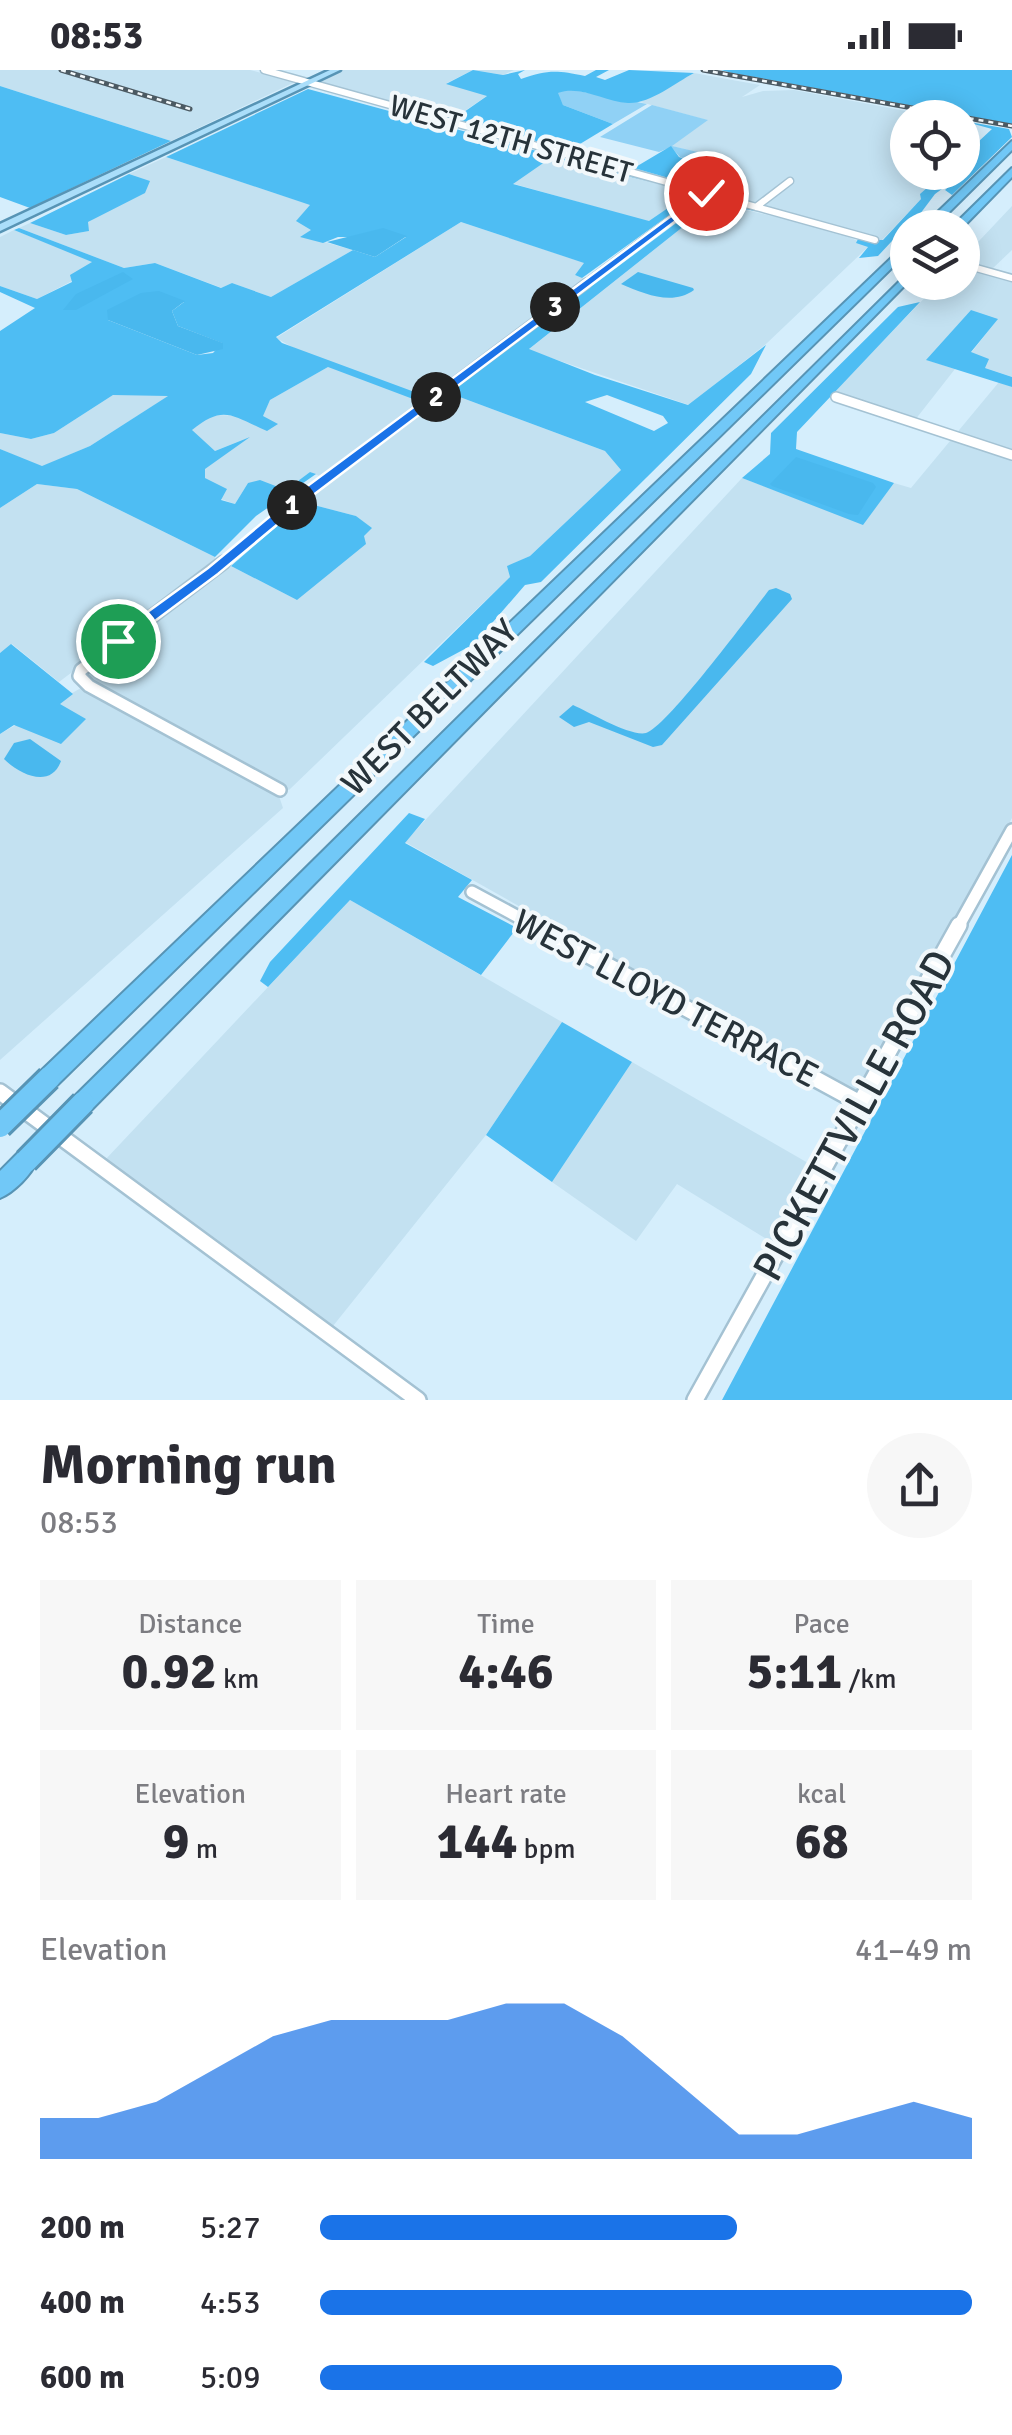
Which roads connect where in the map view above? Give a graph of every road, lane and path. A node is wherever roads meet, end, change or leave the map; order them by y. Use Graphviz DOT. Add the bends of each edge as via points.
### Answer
graph roads {
  1 [pos="264,70"];
  2 [pos="336,70"];
  3 [pos="309,83"];
  4 [pos="1012,144"];
  5 [pos="1012,171"];
  6 [pos="790,181"];
  7 [pos="706,193"];
  8 [pos="756,207"];
  9 [pos="944,210"];
  10 [pos="974,210"];
  11 [pos="0,228"];
  12 [pos="875,240"];
  13 [pos="890,262"];
  14 [pos="980,269"];
  15 [pos="1012,278"];
  16 [pos="890,294"];
  17 [pos="836,397"];
  18 [pos="1012,455"];
  19 [pos="280,790"];
  20 [pos="1012,830"];
  21 [pos="472,892"];
  22 [pos="0,1092"];
  23 [pos="860,1103"];
  24 [pos="0,1126"];
  25 [pos="0,1187"];
  26 [pos="418,1400"];
  27 [pos="695,1400"];
  1 -- 3 [label="street, WEST 12TH STREET"];
  2 -- 3 [label="main road"];
  3 -- 7 [label="street, WEST 12TH STREET"];
  3 -- 11 [label="main road"];
  4 -- 9 [label="highway"];
  5 -- 10 [label="highway"];
  6 -- 8 [label="street"];
  7 -- 8 [label="street, WEST 12TH STREET"];
  7 -- 19 [label="street" via="303,496 79,676"];
  8 -- 12 [label="street, WEST 12TH STREET"];
  13 -- 24 [label="highway, WEST BELTWAY, bridge"];
  14 -- 15 [label="street"];
  16 -- 25 [label="highway, WEST BELTWAY, bridge"];
  17 -- 18 [label="street"];
  20 -- 23 [label="street, PICKETTVILLE ROAD"];
  21 -- 23 [label="street, WEST LLOYD TERRACE"];
  22 -- 26 [label="street"];
  23 -- 27 [label="street, PICKETTVILLE ROAD"];
}
